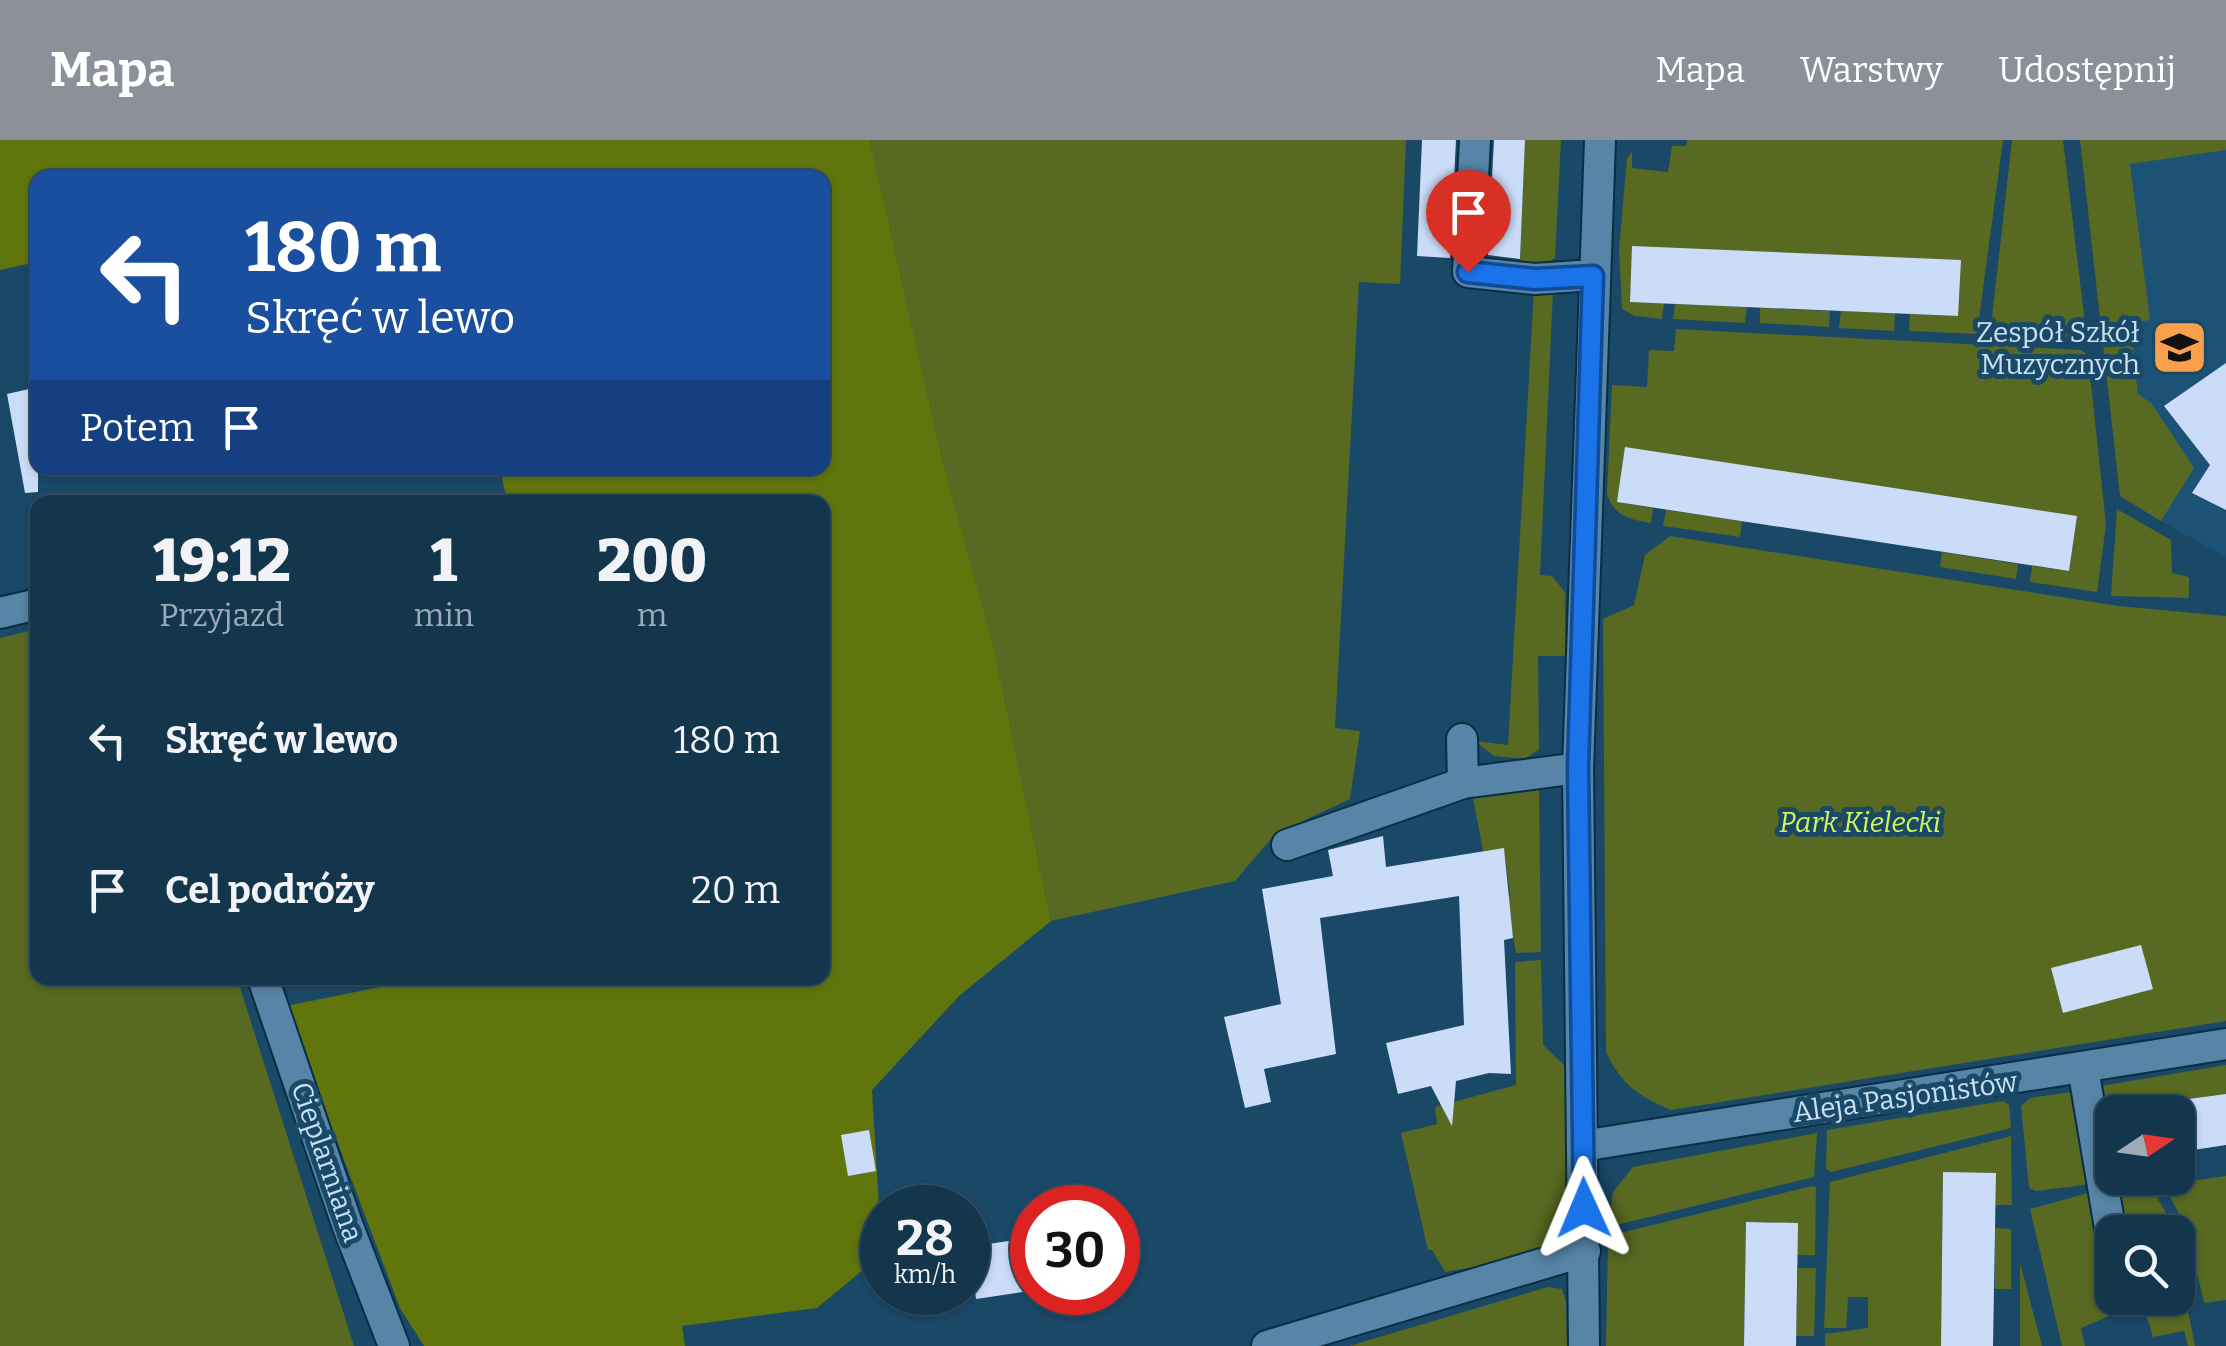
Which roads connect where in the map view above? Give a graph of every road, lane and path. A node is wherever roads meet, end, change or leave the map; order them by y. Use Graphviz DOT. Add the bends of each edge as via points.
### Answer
graph roads {
  1 [pos="1475,140"];
  2 [pos="1600,140"];
  3 [pos="1593,276"];
  4 [pos="30,606"];
  5 [pos="0,613"];
  6 [pos="1462,739"];
  7 [pos="1578,768"];
  8 [pos="1463,783"];
  9 [pos="1287,845"];
  10 [pos="266,985"];
  11 [pos="2226,1044"];
  12 [pos="2083,1068"];
  13 [pos="1582,1146"];
  14 [pos="2108,1215"];
  15 [pos="1584,1251"];
  16 [pos="394,1346"];
  17 [pos="1267,1346"];
  18 [pos="1584,1346"];
  1 -- 3 [label="street" via="1468,272"];
  2 -- 3 [label="street"];
  3 -- 7 [label="street"];
  4 -- 5 [label="street"];
  6 -- 8 [label="street"];
  7 -- 8 [label="street"];
  7 -- 13 [label="street"];
  8 -- 9 [label="street"];
  10 -- 16 [label="street, Cieplarniana"];
  11 -- 12 [label="street, Aleja Pasjonistów"];
  12 -- 13 [label="street, Aleja Pasjonistów"];
  12 -- 14 [label="street"];
  13 -- 15 [label="street"];
  15 -- 17 [label="street"];
  15 -- 18 [label="street"];
}
